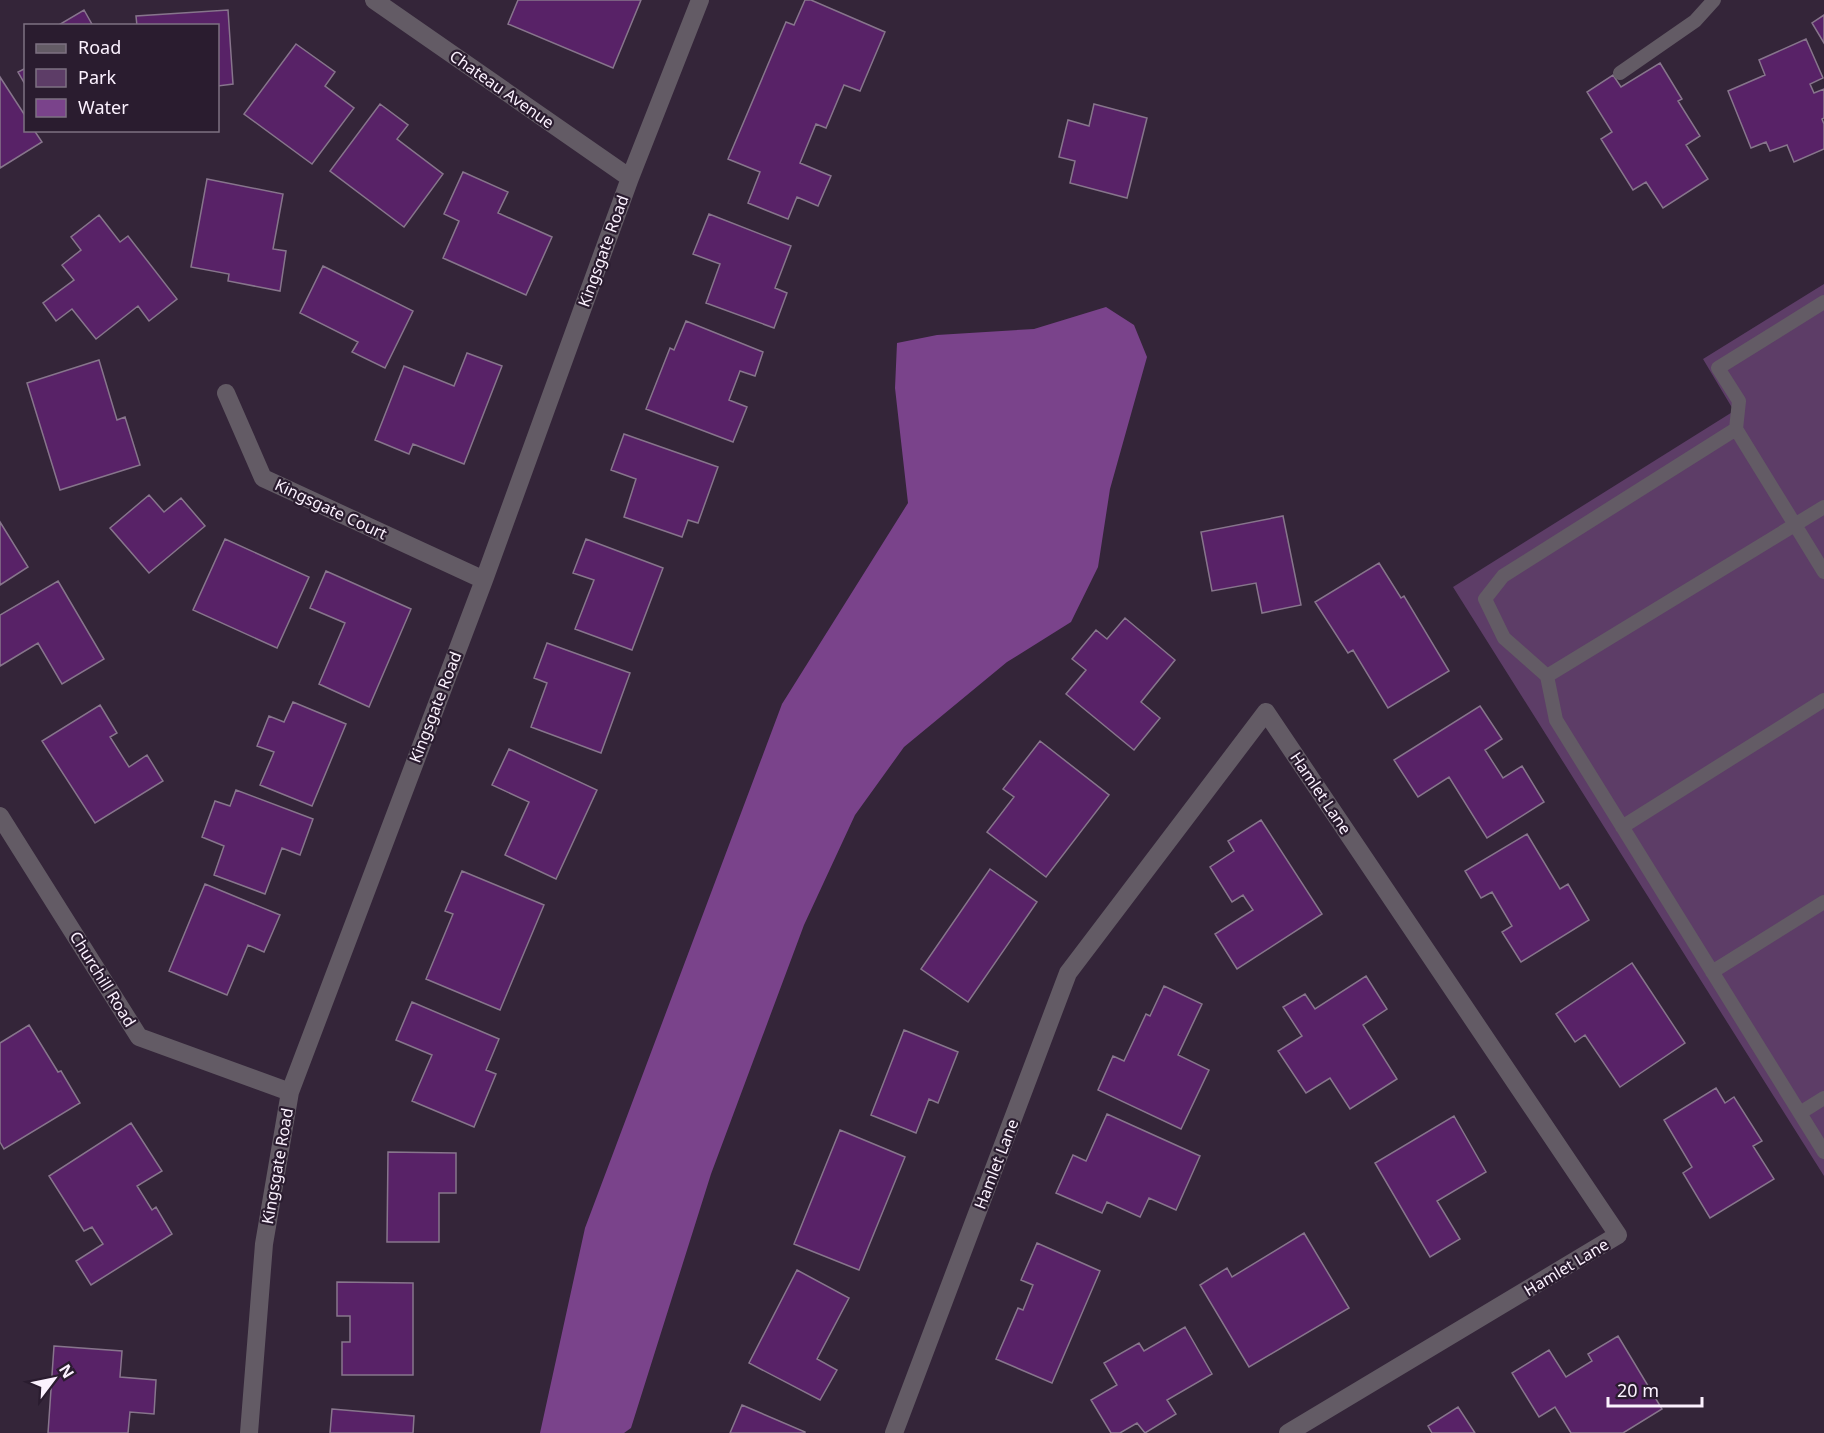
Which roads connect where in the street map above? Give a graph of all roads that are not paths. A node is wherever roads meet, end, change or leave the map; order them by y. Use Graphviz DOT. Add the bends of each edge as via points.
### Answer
graph roads {
  1 [pos="374,0"];
  2 [pos="700,0"];
  3 [pos="1714,0"];
  4 [pos="1620,73"];
  5 [pos="630,177"];
  6 [pos="1824,302"];
  7 [pos="226,393"];
  8 [pos="1736,429"];
  9 [pos="1824,507"];
  10 [pos="1794,525"];
  11 [pos="1824,572"];
  12 [pos="484,580"];
  13 [pos="1547,676"];
  14 [pos="1824,700"];
  15 [pos="0,816"];
  16 [pos="1622,827"];
  17 [pos="1824,902"];
  18 [pos="1712,972"];
  19 [pos="290,1092"];
  20 [pos="1824,1098"];
  21 [pos="1800,1113"];
  22 [pos="1824,1152"];
  23 [pos="249,1433"];
  24 [pos="894,1433"];
  25 [pos="1288,1433"];
  1 -- 5 [label="street, Chateau Avenue"];
  2 -- 5 [label="street, Kingsgate Road"];
  3 -- 4 [label="lane" via="1695,21"];
  5 -- 12 [label="street, Kingsgate Road"];
  6 -- 8 [label="lane" via="1718,368 1739,401"];
  7 -- 12 [label="street, Kingsgate Court" via="263,478"];
  8 -- 10 [label="lane"];
  8 -- 13 [label="lane" via="1503,576 1485,599 1504,638"];
  9 -- 10 [label="lane"];
  10 -- 11 [label="lane"];
  10 -- 13 [label="lane"];
  12 -- 19 [label="street, Kingsgate Road"];
  13 -- 16 [label="lane" via="1556,720"];
  14 -- 16 [label="lane"];
  15 -- 19 [label="street, Churchill Road" via="139,1037"];
  16 -- 18 [label="lane"];
  17 -- 18 [label="lane"];
  18 -- 21 [label="lane"];
  19 -- 23 [label="street, Kingsgate Road" via="264,1244"];
  20 -- 21 [label="lane"];
  21 -- 22 [label="lane"];
  24 -- 25 [label="street, Hamlet Lane" via="1068,973 1266,712 1618,1235"];
}
